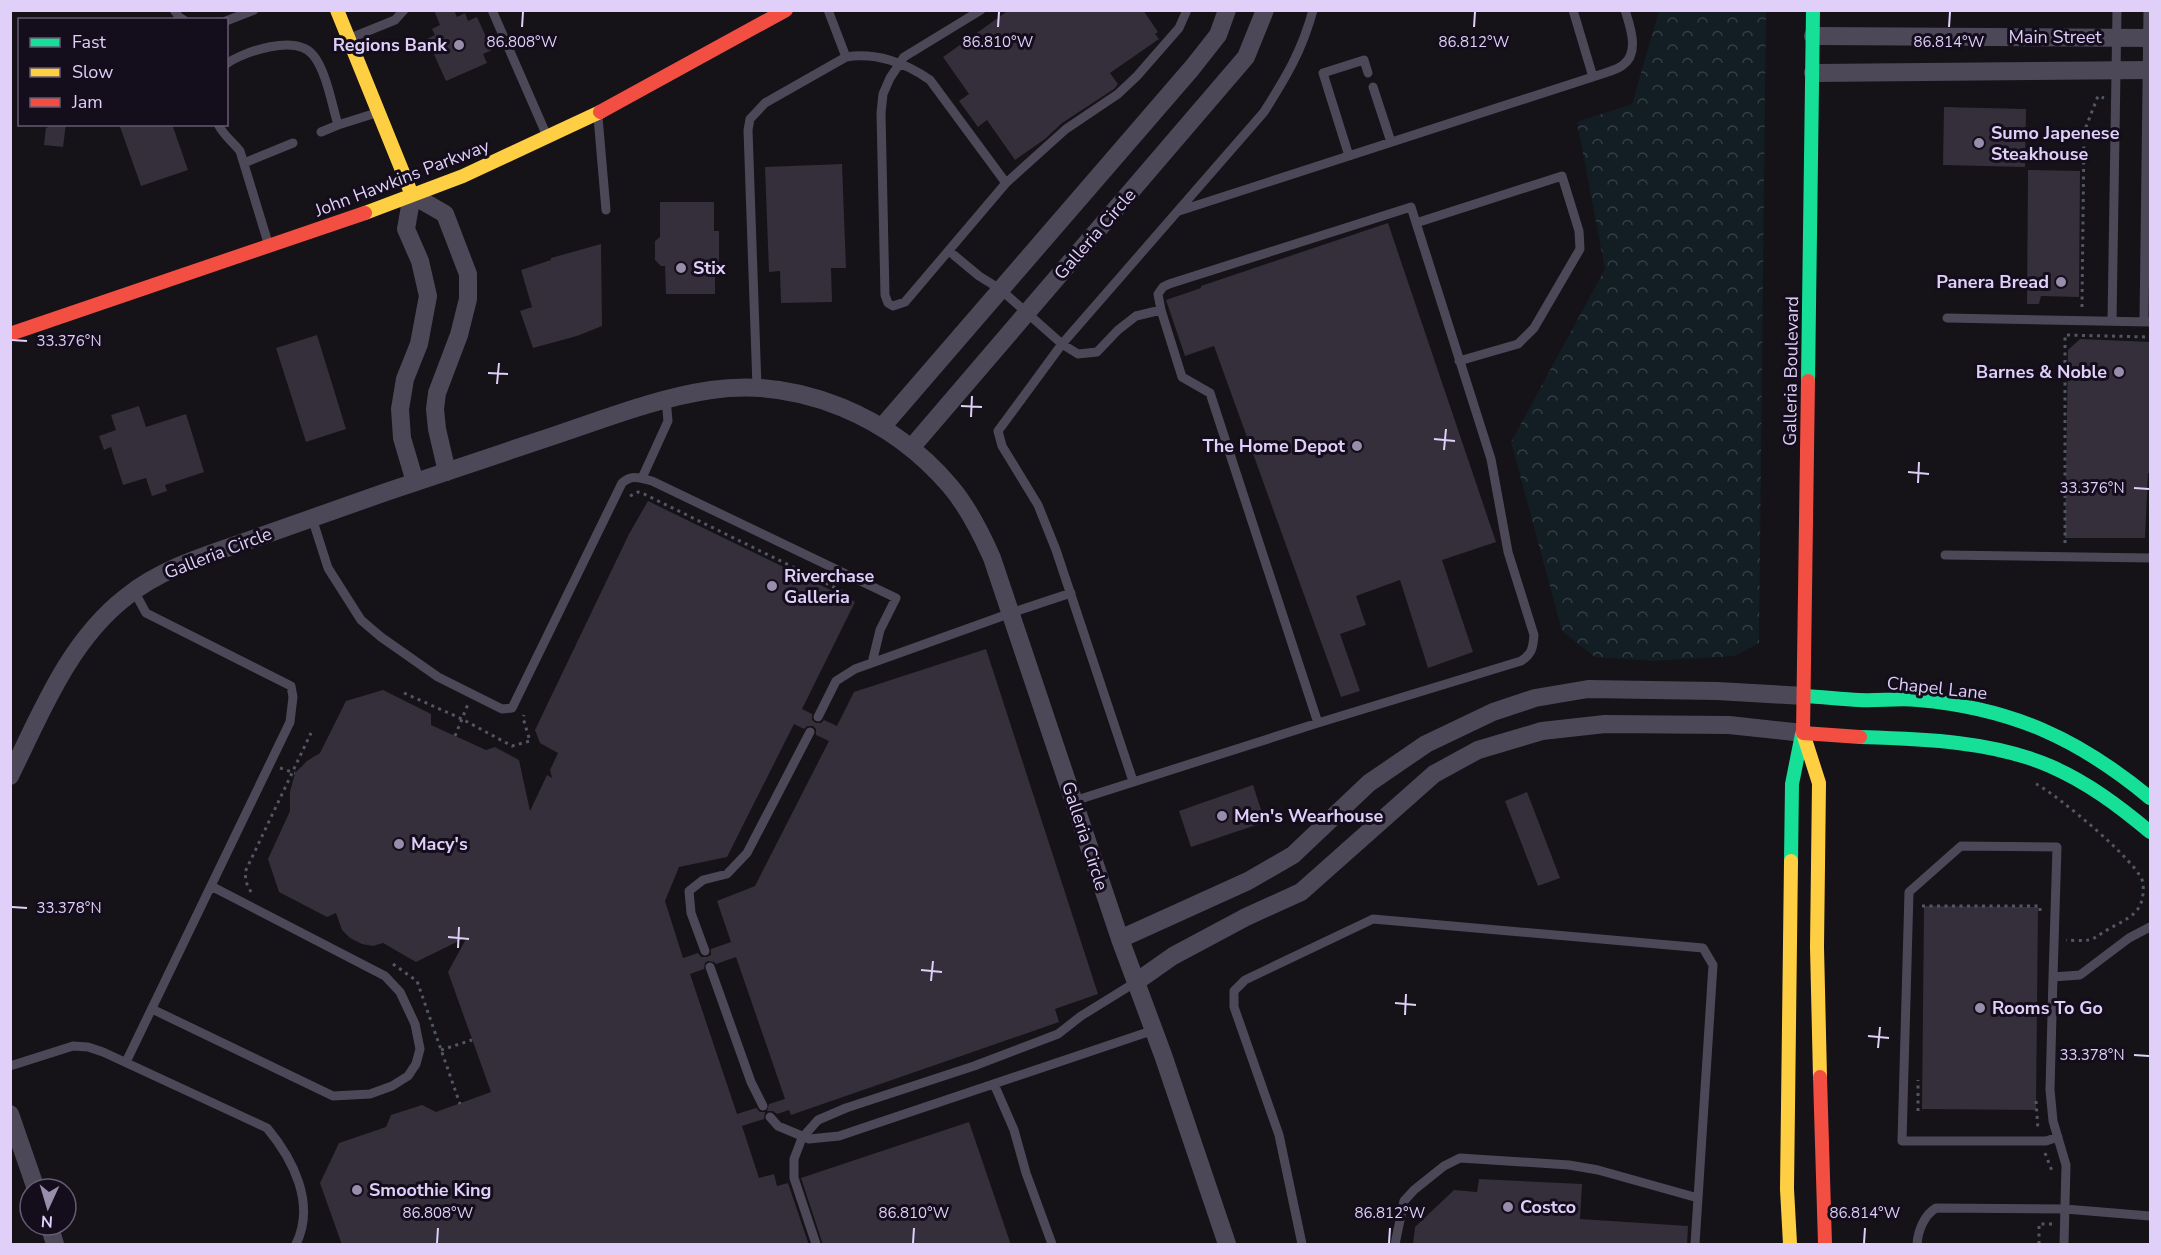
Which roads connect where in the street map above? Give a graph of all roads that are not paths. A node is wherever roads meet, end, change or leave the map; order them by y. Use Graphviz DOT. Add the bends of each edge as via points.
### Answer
graph roads {
  1 [pos="254,10"];
  2 [pos="337,10"];
  3 [pos="404,10"];
  4 [pos="492,10"];
  5 [pos="828,10"];
  6 [pos="981,10"];
  7 [pos="1187,10"];
  8 [pos="1227,10"];
  9 [pos="1265,10"];
  10 [pos="1313,10"];
  11 [pos="1573,10"];
  12 [pos="1625,10"];
  13 [pos="1813,10"];
  14 [pos="2117,10"];
  15 [pos="2148,10"];
  16 [pos="784,11"];
  17 [pos="228,20"];
  18 [pos="1813,36"];
  19 [pos="2117,38"];
  20 [pos="2149,38"];
  21 [pos="348,39"];
  22 [pos="846,57"];
  23 [pos="228,63"];
  24 [pos="899,63"];
  25 [pos="2116,70"];
  26 [pos="2149,70"];
  27 [pos="1368,73"];
  28 [pos="1813,73"];
  29 [pos="1593,77"];
  30 [pos="1373,87"];
  31 [pos="378,112"];
  32 [pos="598,114"];
  33 [pos="338,125"];
  34 [pos="219,126"];
  35 [pos="321,132"];
  36 [pos="548,138"];
  37 [pos="1391,142"];
  38 [pos="293,143"];
  39 [pos="1349,156"];
  40 [pos="244,163"];
  41 [pos="1006,183"];
  42 [pos="412,195"];
  43 [pos="606,210"];
  44 [pos="1178,211"];
  45 [pos="1416,223"];
  46 [pos="268,246"];
  47 [pos="949,251"];
  48 [pos="1000,289"];
  49 [pos="1161,310"];
  50 [pos="1028,312"];
  51 [pos="1947,318"];
  52 [pos="2112,321"];
  53 [pos="2147,322"];
  54 [pos="10,334"];
  55 [pos="1062,345"];
  56 [pos="1459,361"];
  57 [pos="757,387"];
  58 [pos="666,399"];
  59 [pos="882,427"];
  60 [pos="911,448"];
  61 [pos="447,472"];
  62 [pos="642,478"];
  63 [pos="415,482"];
  64 [pos="312,518"];
  65 [pos="1945,555"];
  66 [pos="2151,558"];
  67 [pos="134,591"];
  68 [pos="1071,593"];
  69 [pos="1011,613"];
  70 [pos="872,663"];
  71 [pos="1804,696"];
  72 [pos="818,717"];
  73 [pos="1318,723"];
  74 [pos="810,732"];
  75 [pos="1803,733"];
  76 [pos="10,776"];
  77 [pos="1133,781"];
  78 [pos="2151,798"];
  79 [pos="1074,801"];
  80 [pos="2151,832"];
  81 [pos="211,886"];
  82 [pos="2151,927"];
  83 [pos="1120,939"];
  84 [pos="705,951"];
  85 [pos="710,967"];
  86 [pos="2053,977"];
  87 [pos="1136,982"];
  88 [pos="152,1009"];
  89 [pos="1154,1030"];
  90 [pos="126,1062"];
  91 [pos="10,1065"];
  92 [pos="994,1084"];
  93 [pos="763,1106"];
  94 [pos="10,1114"];
  95 [pos="770,1117"];
  96 [pos="2058,1137"];
  97 [pos="32,1177"];
  98 [pos="1698,1198"];
  99 [pos="2065,1209"];
  100 [pos="2151,1216"];
  101 [pos="296,1245"];
  102 [pos="816,1245"];
  103 [pos="1052,1245"];
  104 [pos="1227,1245"];
  105 [pos="1302,1245"];
  106 [pos="1395,1245"];
  107 [pos="1695,1245"];
  108 [pos="1790,1245"];
  109 [pos="1825,1245"];
  110 [pos="1917,1245"];
  111 [pos="2064,1245"];
  1 -- 17 [label="lane"];
  2 -- 21 [label="main road"];
  3 -- 21 [label="lane" via="395,20"];
  4 -- 36 [label="lane"];
  5 -- 22 [label="lane"];
  6 -- 24 [label="lane" via="912,51"];
  7 -- 41 [label="lane" via="1179,28 1137,76 1118,94 1066,129"];
  8 -- 48 [label="street, Galleria Circle" via="1218,35 1192,68"];
  9 -- 50 [label="street, Galleria Circle" via="1246,57"];
  10 -- 44 [label="lane" via="1289,73 1264,112"];
  11 -- 29 [label="lane"];
  12 -- 29 [label="lane" via="1632,38 1631,55 1624,65"];
  13 -- 18 [label="main road, Galleria Boulevard"];
  14 -- 19 [label="lane, Main Street"];
  15 -- 20 [label="lane"];
  16 -- 32 [label="main road, John Hawkins Parkway"];
  18 -- 19 [label="street, Main Street"];
  18 -- 28 [label="main road, Galleria Boulevard"];
  19 -- 20 [label="street, Main Street"];
  19 -- 25 [label="lane, Main Street"];
  20 -- 26 [label="lane"];
  21 -- 31 [label="main road"];
  22 -- 24 [label="lane" via="861,55"];
  22 -- 57 [label="lane" via="765,103 750,119"];
  23 -- 33 [label="lane" via="271,46 303,47 319,63"];
  24 -- 41 [label="lane" via="930,80"];
  24 -- 47 [label="lane" via="883,94 881,113 888,303 893,306 905,302"];
  25 -- 26 [label="street, Main Street"];
  25 -- 28 [label="street, Main Street"];
  25 -- 52 [label="lane, Main Street"];
  26 -- 53 [label="lane"];
  27 -- 39 [label="lane" via="1364,60 1323,73"];
  28 -- 71 [label="main road, Galleria Boulevard"];
  29 -- 37 [label="lane"];
  30 -- 37 [label="lane"];
  31 -- 33 [label="lane"];
  31 -- 42 [label="main road"];
  32 -- 36 [label="main road, John Hawkins Parkway"];
  32 -- 43 [label="lane"];
  33 -- 35 [label="lane"];
  34 -- 40 [label="lane" via="232,140"];
  36 -- 42 [label="main road, John Hawkins Parkway"];
  37 -- 39 [label="lane"];
  38 -- 40 [label="lane"];
  39 -- 44 [label="lane"];
  40 -- 46 [label="lane"];
  41 -- 47 [label="lane"];
  42 -- 46 [label="main road, John Hawkins Parkway"];
  42 -- 61 [label="street" via="445,214 468,274 468,299 435,409"];
  42 -- 63 [label="street" via="406,229 420,261 428,296 400,409 402,438"];
  44 -- 55 [label="lane"];
  45 -- 49 [label="lane" via="1411,207 1169,284 1158,294"];
  45 -- 56 [label="lane"];
  45 -- 56 [label="lane" via="1562,176 1579,231 1580,249 1534,328 1518,344"];
  46 -- 54 [label="main road, John Hawkins Parkway"];
  47 -- 48 [label="lane"];
  48 -- 50 [label="lane"];
  48 -- 59 [label="street, Galleria Circle"];
  49 -- 55 [label="lane" via="1136,316 1097,352 1078,354"];
  49 -- 73 [label="lane" via="1182,377 1210,393"];
  50 -- 55 [label="lane"];
  50 -- 60 [label="street, Galleria Circle"];
  51 -- 52 [label="lane"];
  52 -- 53 [label="lane"];
  55 -- 68 [label="lane" via="998,431 1002,446 1039,507"];
  56 -- 73 [label="lane" via="1491,459 1508,552 1534,635 1533,648 1521,661"];
  57 -- 58 [label="street, Galleria Circle"];
  57 -- 59 [label="street, Galleria Circle" via="813,397"];
  58 -- 61 [label="street, Galleria Circle"];
  58 -- 62 [label="lane" via="668,421"];
  59 -- 60 [label="street, Galleria Circle"];
  60 -- 69 [label="street, Galleria Circle" via="945,480 968,510 992,558"];
  61 -- 63 [label="street, Galleria Circle"];
  62 -- 64 [label="lane" via="635,476 622,483 512,708 502,708 438,677 361,620 328,568"];
  62 -- 70 [label="lane" via="896,598 880,630"];
  63 -- 64 [label="street, Galleria Circle"];
  64 -- 67 [label="street, Galleria Circle" via="173,568"];
  65 -- 66 [label="lane"];
  67 -- 76 [label="street, Galleria Circle" via="91,630 71,658"];
  67 -- 81 [label="lane" via="146,613 291,686 290,722"];
  68 -- 69 [label="lane"];
  68 -- 77 [label="lane"];
  69 -- 70 [label="lane"];
  69 -- 79 [label="street, Galleria Circle"];
  70 -- 72 [label="lane" via="836,681"];
  71 -- 75 [label="main road, Galleria Boulevard"];
  71 -- 78 [label="main road, Chapel Lane" via="1917,700 1972,707 2023,720 2073,742 2122,773"];
  71 -- 83 [label="street" via="1588,689 1535,698 1493,712 1426,744 1369,783 1293,855 1248,881"];
  73 -- 77 [label="lane"];
  74 -- 84 [label="lane" via="747,854 727,874 703,880 689,891"];
  75 -- 80 [label="main road" via="2012,753 2048,765 2091,788"];
  75 -- 87 [label="street" via="1729,725 1605,724 1542,731 1478,750 1434,774 1301,892 1173,956"];
  75 -- 108 [label="main road" via="1792,784 1787,1189"];
  75 -- 109 [label="main road" via="1818,783 1817,947"];
  77 -- 79 [label="lane"];
  79 -- 83 [label="street, Galleria Circle"];
  81 -- 88 [label="lane"];
  81 -- 88 [label="lane" via="386,976 400,992 415,1024 420,1049 416,1064 408,1076 392,1086 370,1094 333,1096"];
  82 -- 86 [label="lane" via="2080,975"];
  83 -- 87 [label="street, Galleria Circle"];
  85 -- 93 [label="lane"];
  86 -- 96 [label="lane" via="2050,1090"];
  86 -- 96 [label="lane" via="2057,847 1961,846 1909,892 1902,1141 2040,1141"];
  87 -- 89 [label="street, Galleria Circle"];
  87 -- 102 [label="lane, bridge" via="1058,1034 818,1120 802,1138 794,1159 794,1178"];
  88 -- 90 [label="lane"];
  89 -- 92 [label="lane"];
  89 -- 104 [label="street, Galleria Circle"];
  90 -- 91 [label="lane" via="88,1047 73,1046"];
  90 -- 101 [label="lane" via="267,1128 294,1168 303,1200 302,1232"];
  92 -- 95 [label="lane" via="839,1136 809,1139 778,1126"];
  92 -- 103 [label="lane" via="1014,1130"];
  94 -- 97 [label="street"];
  96 -- 99 [label="lane" via="2066,1165"];
  98 -- 105 [label="lane" via="1713,965 1703,948 1373,918 1245,980 1234,991 1234,1007 1279,1135"];
  98 -- 106 [label="lane" via="1569,1165 1460,1158 1444,1166 1404,1201"];
  98 -- 107 [label="lane"];
  99 -- 100 [label="lane"];
  99 -- 110 [label="lane" via="1936,1208 1923,1222"];
  99 -- 111 [label="lane"];
}
